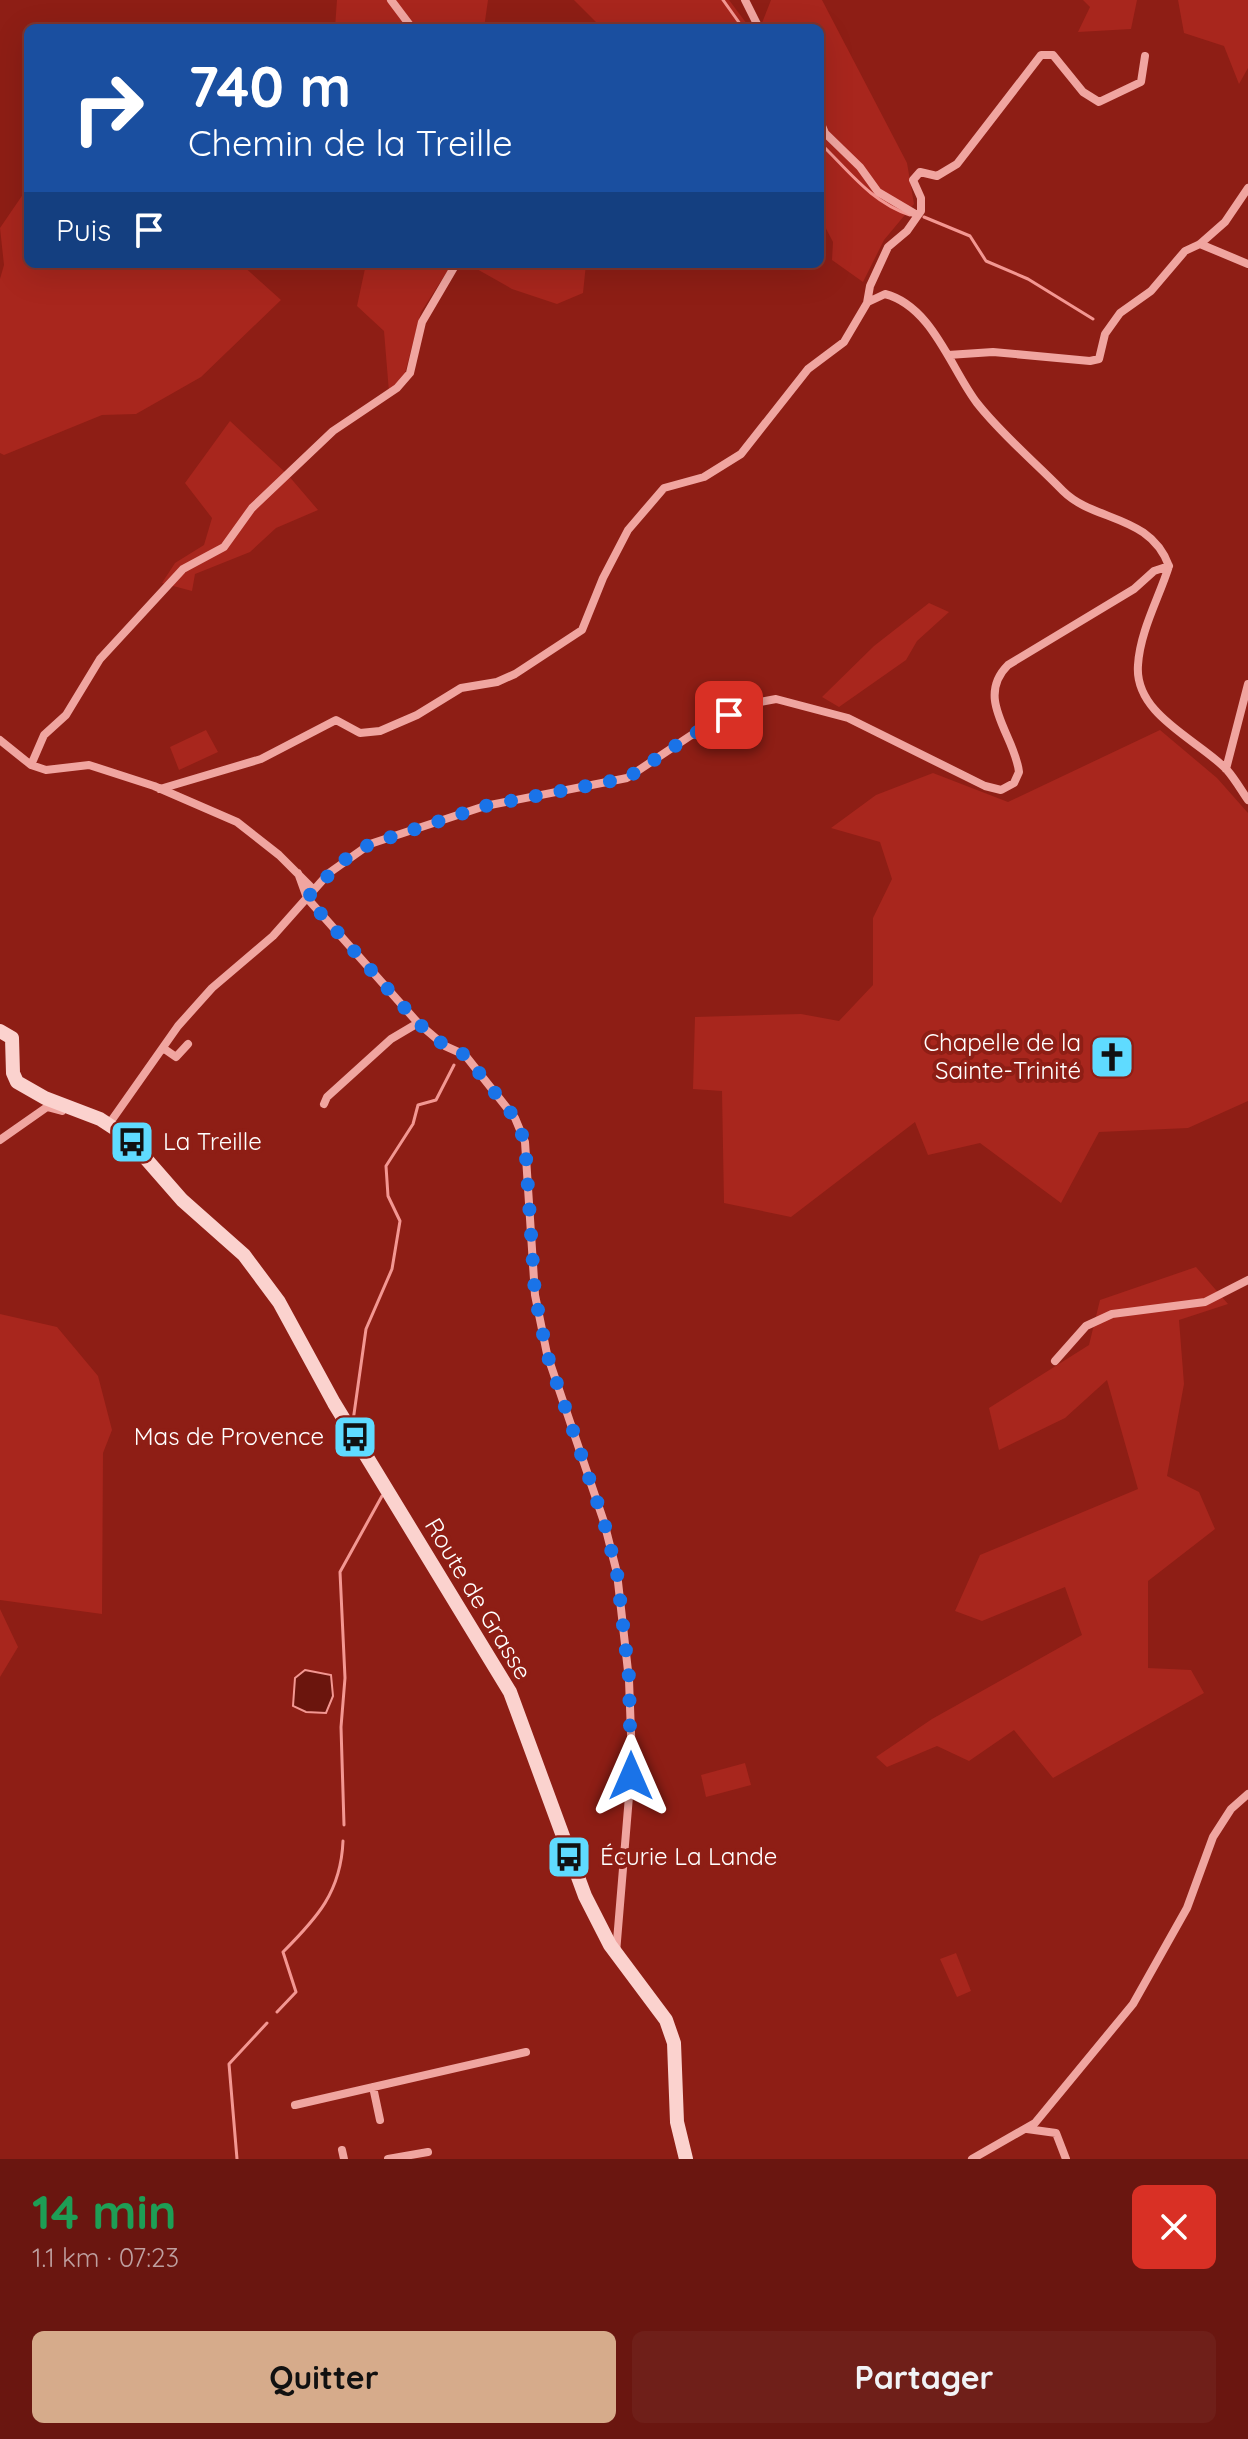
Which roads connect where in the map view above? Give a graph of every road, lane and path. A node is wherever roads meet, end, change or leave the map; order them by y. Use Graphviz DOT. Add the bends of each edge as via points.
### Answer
graph roads {
  1 [pos="391,0"];
  2 [pos="745,0"];
  3 [pos="409,24"];
  4 [pos="757,24"];
  5 [pos="1145,56"];
  6 [pos="824,131"];
  7 [pos="1248,188"];
  8 [pos="917,215"];
  9 [pos="1200,244"];
  10 [pos="1248,264"];
  11 [pos="454,268"];
  12 [pos="867,303"];
  13 [pos="948,355"];
  14 [pos="1169,566"];
  15 [pos="1248,684"];
  16 [pos="0,740"];
  17 [pos="31,765"];
  18 [pos="1226,769"];
  19 [pos="160,789"];
  20 [pos="1248,800"];
  21 [pos="329,873"];
  22 [pos="301,876"];
  23 [pos="313,889"];
  24 [pos="307,898"];
  25 [pos="418,1023"];
  26 [pos="0,1031"];
  27 [pos="188,1044"];
  28 [pos="163,1048"];
  29 [pos="324,1104"];
  30 [pos="78,1111"];
  31 [pos="109,1124"];
  32 [pos="0,1140"];
  33 [pos="1248,1280"];
  34 [pos="1055,1361"];
  35 [pos="1248,1794"];
  36 [pos="622,1922"];
  37 [pos="603,1933"];
  38 [pos="616,1954"];
  39 [pos="526,2052"];
  40 [pos="373,2087"];
  41 [pos="295,2105"];
  42 [pos="380,2120"];
  43 [pos="1027,2129"];
  44 [pos="428,2152"];
  45 [pos="388,2159"];
  46 [pos="686,2159"];
  47 [pos="972,2159"];
  48 [pos="1066,2159"];
  1 -- 3 [label="street"];
  2 -- 4 [label="street"];
  5 -- 8 [label="street" via="1141,82 1099,102 1083,92 1053,55 1041,55 957,164 937,176 916,175 922,204"];
  6 -- 8 [label="street" via="878,192"];
  7 -- 9 [label="street" via="1225,222"];
  8 -- 12 [label="street" via="888,247"];
  9 -- 10 [label="street"];
  9 -- 13 [label="street" via="1185,251 1151,291 1120,313 1105,334 1099,359 993,352"];
  11 -- 17 [label="street" via="422,322 410,373 397,388 333,431 252,508 224,547 183,569 100,659 66,715 44,735"];
  12 -- 13 [label="street" via="885,294 901,300"];
  12 -- 19 [label="street" via="844,342 808,369 748,447 704,477 669,485 641,515 603,578 586,625 569,640 515,674 461,688 380,731 360,733 336,720 261,759"];
  13 -- 14 [label="street" via="977,403 1069,497 1115,515 1155,541"];
  14 -- 18 [label="street" via="1137,667 1149,701 1161,716"];
  14 -- 21 [label="street" via="999,675 994,702 1019,772 1014,783 1001,790 848,718 769,699 690,736 627,778 537,793 416,827 370,844"];
  15 -- 18 [label="street"];
  16 -- 17 [label="street"];
  17 -- 19 [label="street" via="46,770 89,765"];
  18 -- 20 [label="street"];
  19 -- 22 [label="street" via="237,822"];
  21 -- 22 [label="street"];
  21 -- 23 [label="street"];
  22 -- 23 [label="street"];
  22 -- 24 [label="street"];
  23 -- 24 [label="street"];
  24 -- 25 [label="street"];
  24 -- 28 [label="street" via="273,936 212,988"];
  25 -- 29 [label="street" via="391,1039"];
  25 -- 36 [label="street" via="465,1055 515,1118 525,1142 535,1295 547,1354 617,1573 632,1760"];
  26 -- 30 [label="street, Route de Grasse" via="12,1038 17,1082"];
  27 -- 28 [label="street" via="176,1057"];
  28 -- 31 [label="street"];
  30 -- 31 [label="street, Route de Grasse"];
  30 -- 32 [label="street" via="47,1107"];
  31 -- 37 [label="street, Route de Grasse" via="244,1255 274,1294 510,1692 572,1864"];
  33 -- 34 [label="street" via="1205,1302 1112,1314 1086,1326"];
  35 -- 43 [label="street" via="1213,1837 1187,1908 1133,2004"];
  36 -- 37 [label="street"];
  36 -- 38 [label="street"];
  37 -- 38 [label="street, Route de Grasse"];
  38 -- 46 [label="street, Route de Grasse" via="671,2031 677,2122"];
  39 -- 40 [label="street"];
  40 -- 41 [label="street"];
  40 -- 42 [label="street"];
  43 -- 47 [label="street"];
  43 -- 48 [label="street" via="1056,2133"];
  44 -- 45 [label="street"];
}
